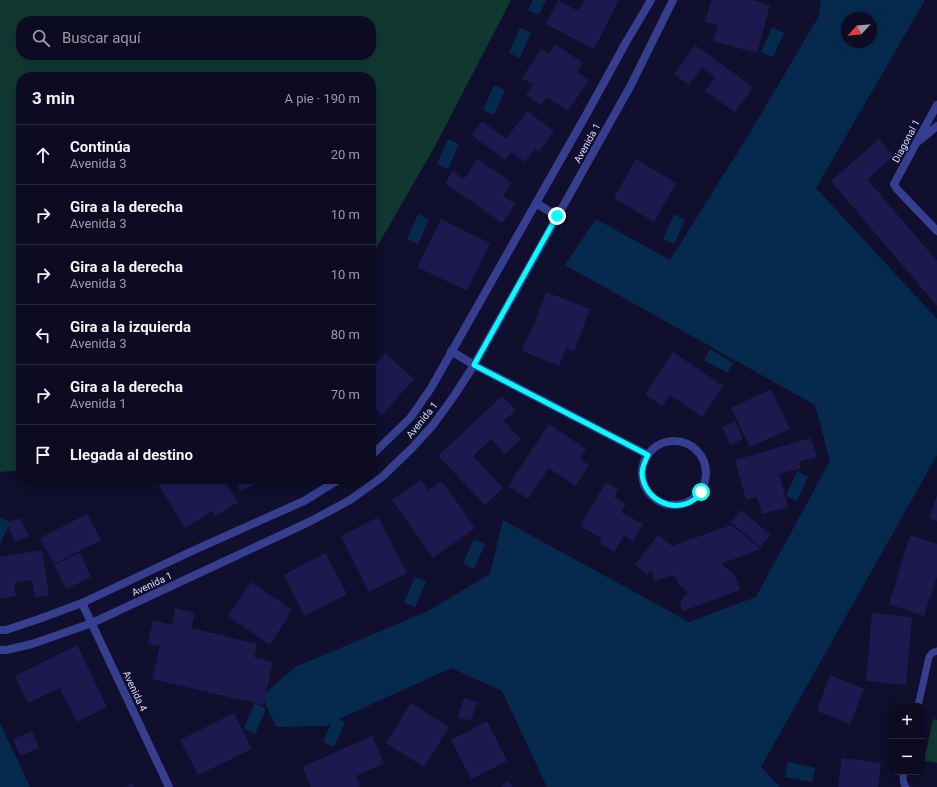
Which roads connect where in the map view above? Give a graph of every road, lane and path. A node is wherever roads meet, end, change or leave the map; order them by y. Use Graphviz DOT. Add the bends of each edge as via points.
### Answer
graph roads {
  1 [pos="651,0"];
  2 [pos="673,0"];
  3 [pos="937,105"];
  4 [pos="937,126"];
  5 [pos="915,144"];
  6 [pos="536,203"];
  7 [pos="557,216"];
  8 [pos="937,231"];
  9 [pos="451,351"];
  10 [pos="474,365"];
  11 [pos="376,451"];
  12 [pos="648,455"];
  13 [pos="376,481"];
  14 [pos="331,484"];
  15 [pos="372,484"];
  16 [pos="82,603"];
  17 [pos="92,623"];
  18 [pos="0,630"];
  19 [pos="0,650"];
  20 [pos="937,651"];
  21 [pos="919,703"];
  22 [pos="904,775"];
  23 [pos="169,787"];
  24 [pos="906,787"];
  1 -- 6 [label="street, Avenida 1"];
  2 -- 7 [label="street, Avenida 1" via="631,85"];
  3 -- 5 [label="street, Diagonal 1"];
  4 -- 5 [label="street"];
  5 -- 8 [label="street, Diagonal 1" via="894,184"];
  6 -- 7 [label="street"];
  6 -- 9 [label="street, Avenida 1"];
  7 -- 10 [label="street, Avenida 1"];
  9 -- 10 [label="street"];
  9 -- 11 [label="street, Avenida 1" via="411,417"];
  10 -- 12 [label="street"];
  10 -- 13 [label="street, Avenida 1" via="433,425"];
  12 -- 12 [label="street" via="642,473 643,482 647,490 660,502 678,506 687,503 701,492 707,474 705,465 702,457 688,444 670,441 654,448"];
  14 -- 16 [label="street, Avenida 1" via="304,500"];
  15 -- 17 [label="street, Avenida 1" via="350,500 311,521"];
  16 -- 17 [label="street, Avenida 4"];
  16 -- 18 [label="street, Avenida 1"];
  17 -- 19 [label="street, Avenida 1" via="32,644"];
  17 -- 23 [label="street, Avenida 4"];
  20 -- 21 [label="lane" via="929,657"];
  22 -- 24 [label="lane" via="903,784"];
}
